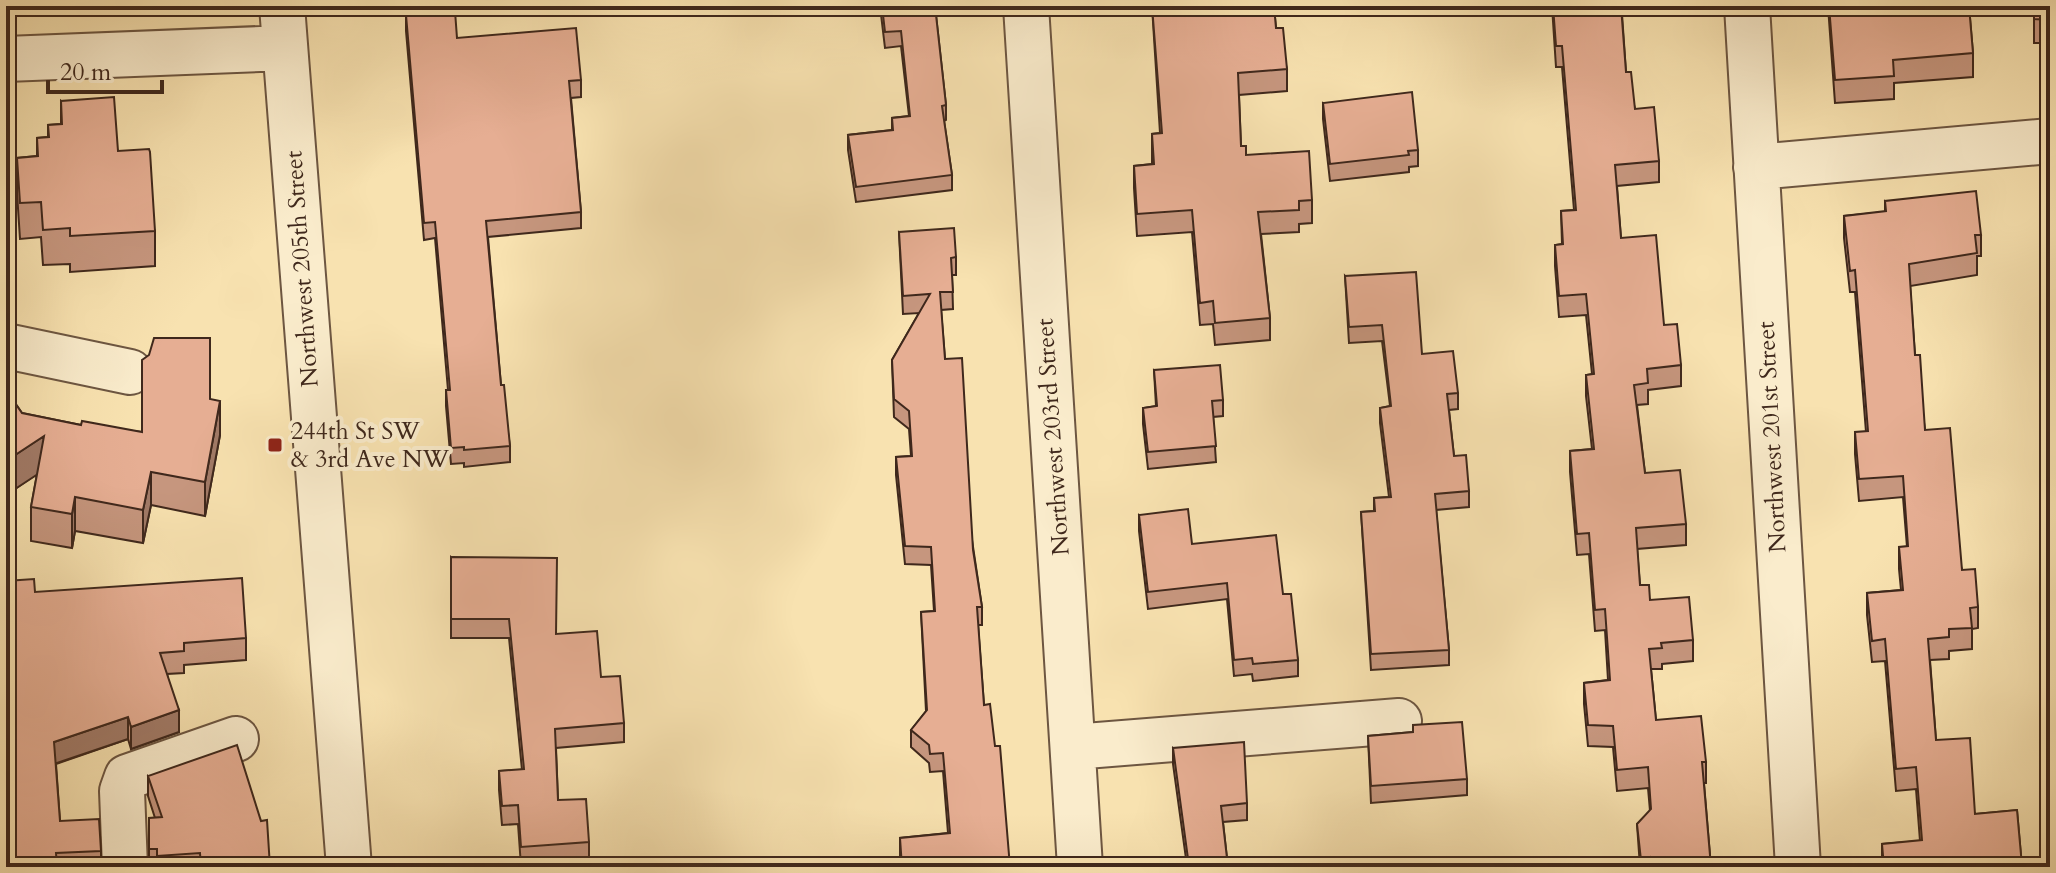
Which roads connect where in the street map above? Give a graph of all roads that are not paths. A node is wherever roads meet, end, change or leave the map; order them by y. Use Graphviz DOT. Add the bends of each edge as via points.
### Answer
graph roads {
  1 [pos="1026,6"];
  2 [pos="1747,6"];
  3 [pos="284,27"];
  4 [pos="6,59"];
  5 [pos="2050,141"];
  6 [pos="1756,167"];
  7 [pos="6,346"];
  8 [pos="130,372"];
  9 [pos="1399,721"];
  10 [pos="236,739"];
  11 [pos="1073,747"];
  12 [pos="125,867"];
  13 [pos="349,867"];
  14 [pos="1080,867"];
  15 [pos="1798,867"];
  1 -- 11 [label="street, Northwest 203rd Street"];
  2 -- 6 [label="street, Northwest 201st Street"];
  3 -- 4 [label="street"];
  3 -- 13 [label="street, Northwest 205th Street"];
  5 -- 6 [label="street"];
  6 -- 15 [label="street, Northwest 201st Street"];
  7 -- 8 [label="street"];
  9 -- 11 [label="street"];
  10 -- 12 [label="street" via="127,777 122,791"];
  11 -- 14 [label="street, Northwest 203rd Street"];
}
